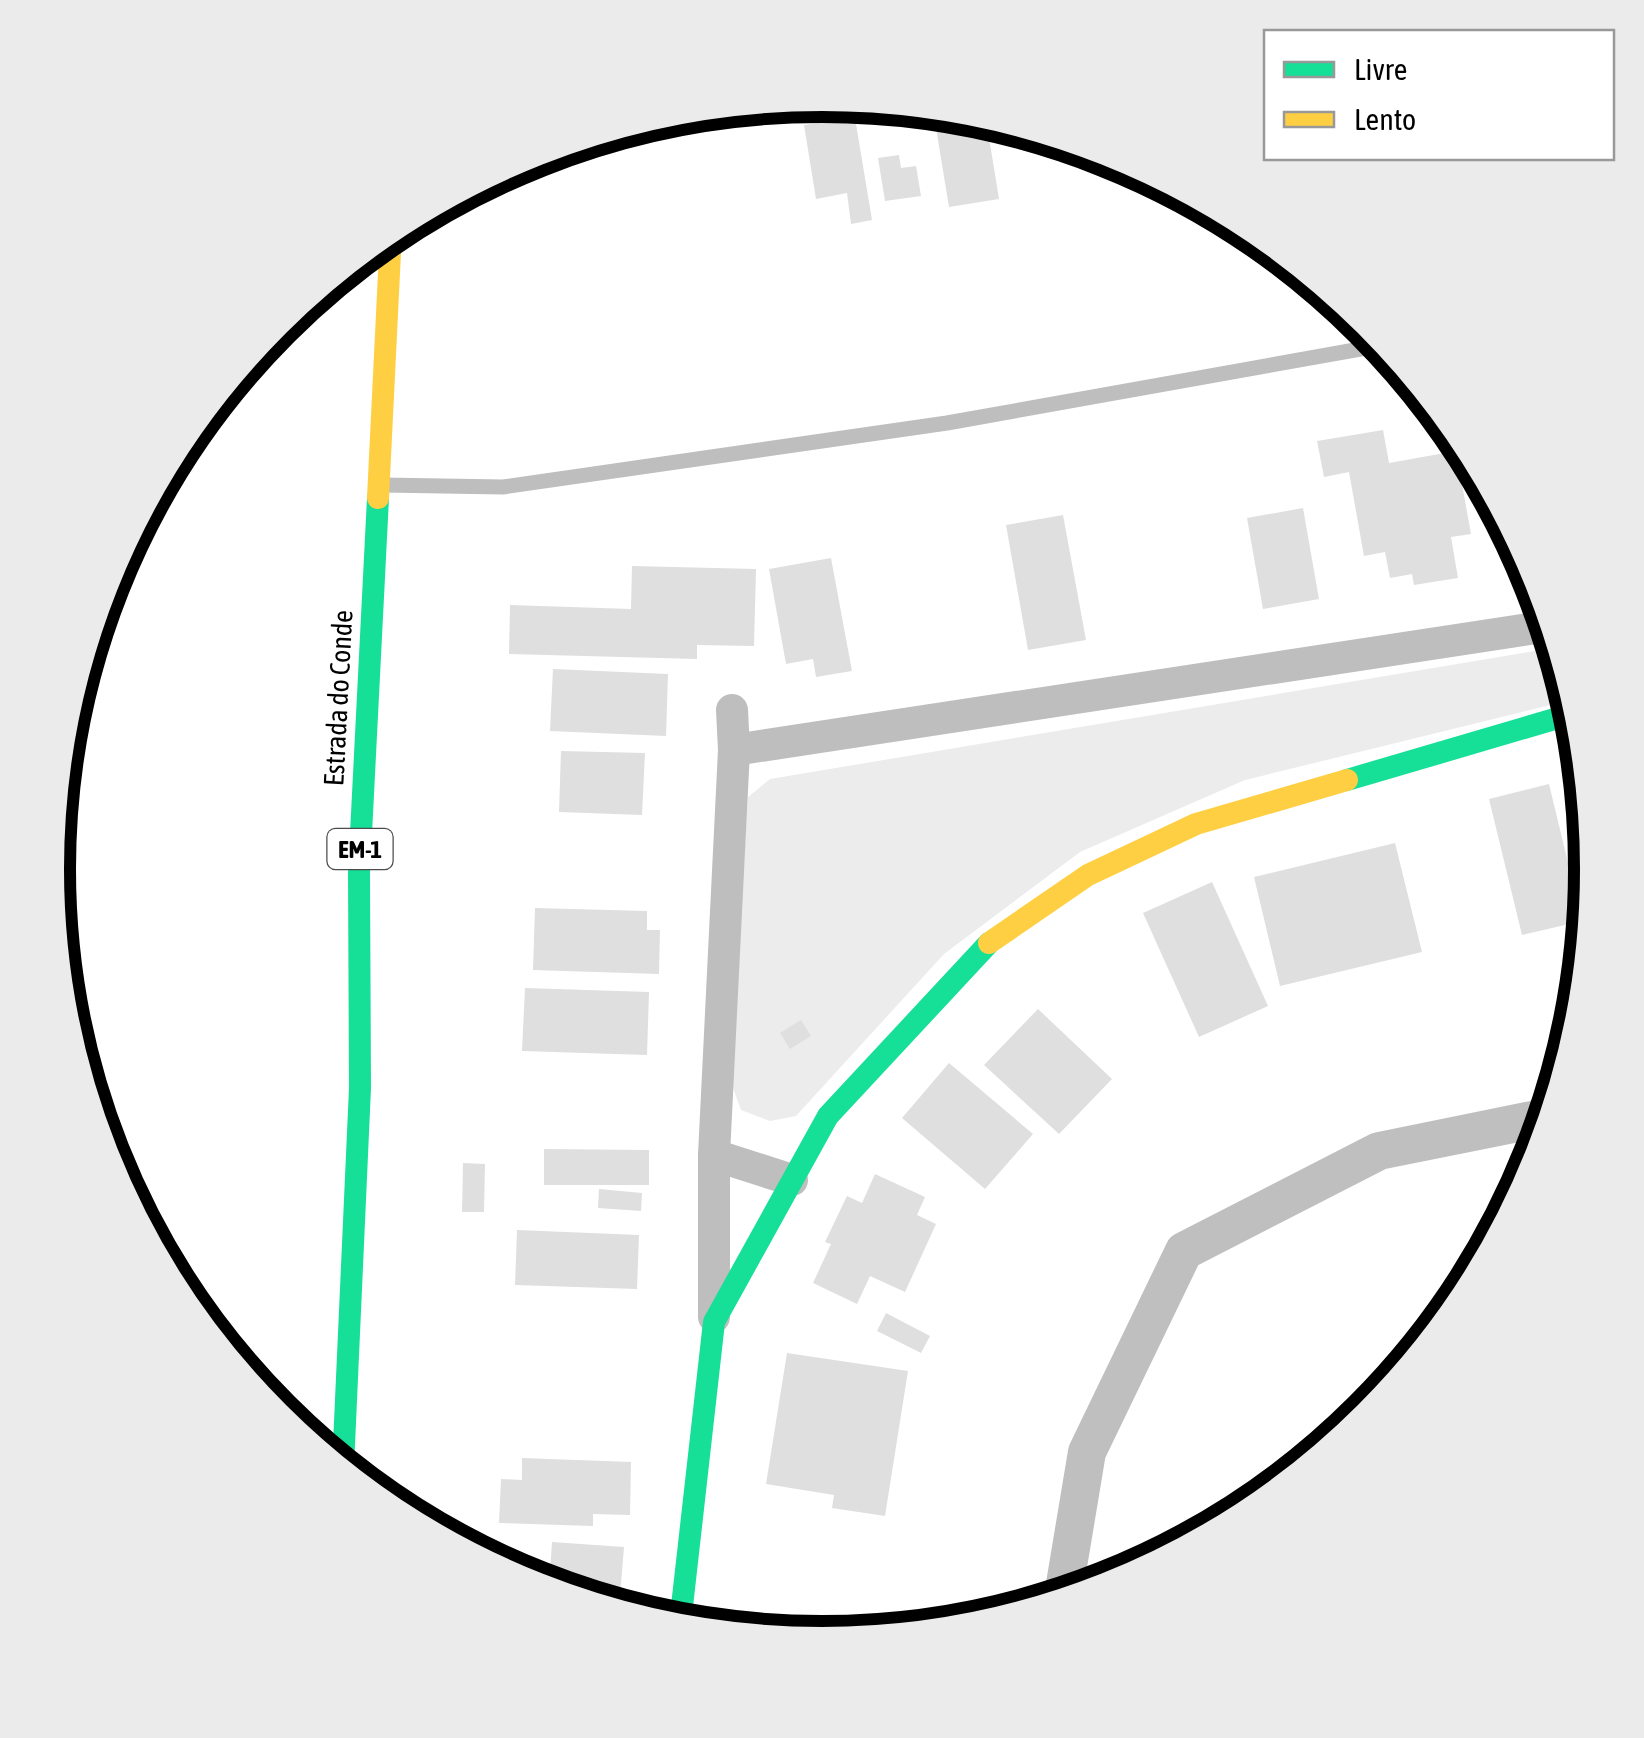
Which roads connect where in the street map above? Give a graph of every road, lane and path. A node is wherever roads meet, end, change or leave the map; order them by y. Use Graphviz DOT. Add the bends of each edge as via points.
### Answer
graph roads {
  1 [pos="390,254"];
  2 [pos="1364,348"];
  3 [pos="378,485"];
  4 [pos="1534,628"];
  5 [pos="732,710"];
  6 [pos="1559,718"];
  7 [pos="734,750"];
  8 [pos="714,1155"];
  9 [pos="792,1180"];
  10 [pos="714,1322"];
  11 [pos="345,1450"];
  12 [pos="682,1608"];
  1 -- 3 [label="street, Estrada do Conde / EM-1"];
  2 -- 3 [label="lane" via="947,423 504,486"];
  3 -- 11 [label="street, Estrada do Conde / EM-1" via="359,873 360,1088"];
  4 -- 7 [label="street"];
  5 -- 7 [label="street"];
  6 -- 9 [label="street" via="1196,824 1088,875 993,939 828,1116"];
  7 -- 8 [label="street"];
  8 -- 9 [label="street"];
  8 -- 10 [label="street"];
  9 -- 10 [label="street"];
  10 -- 12 [label="street"];
}
